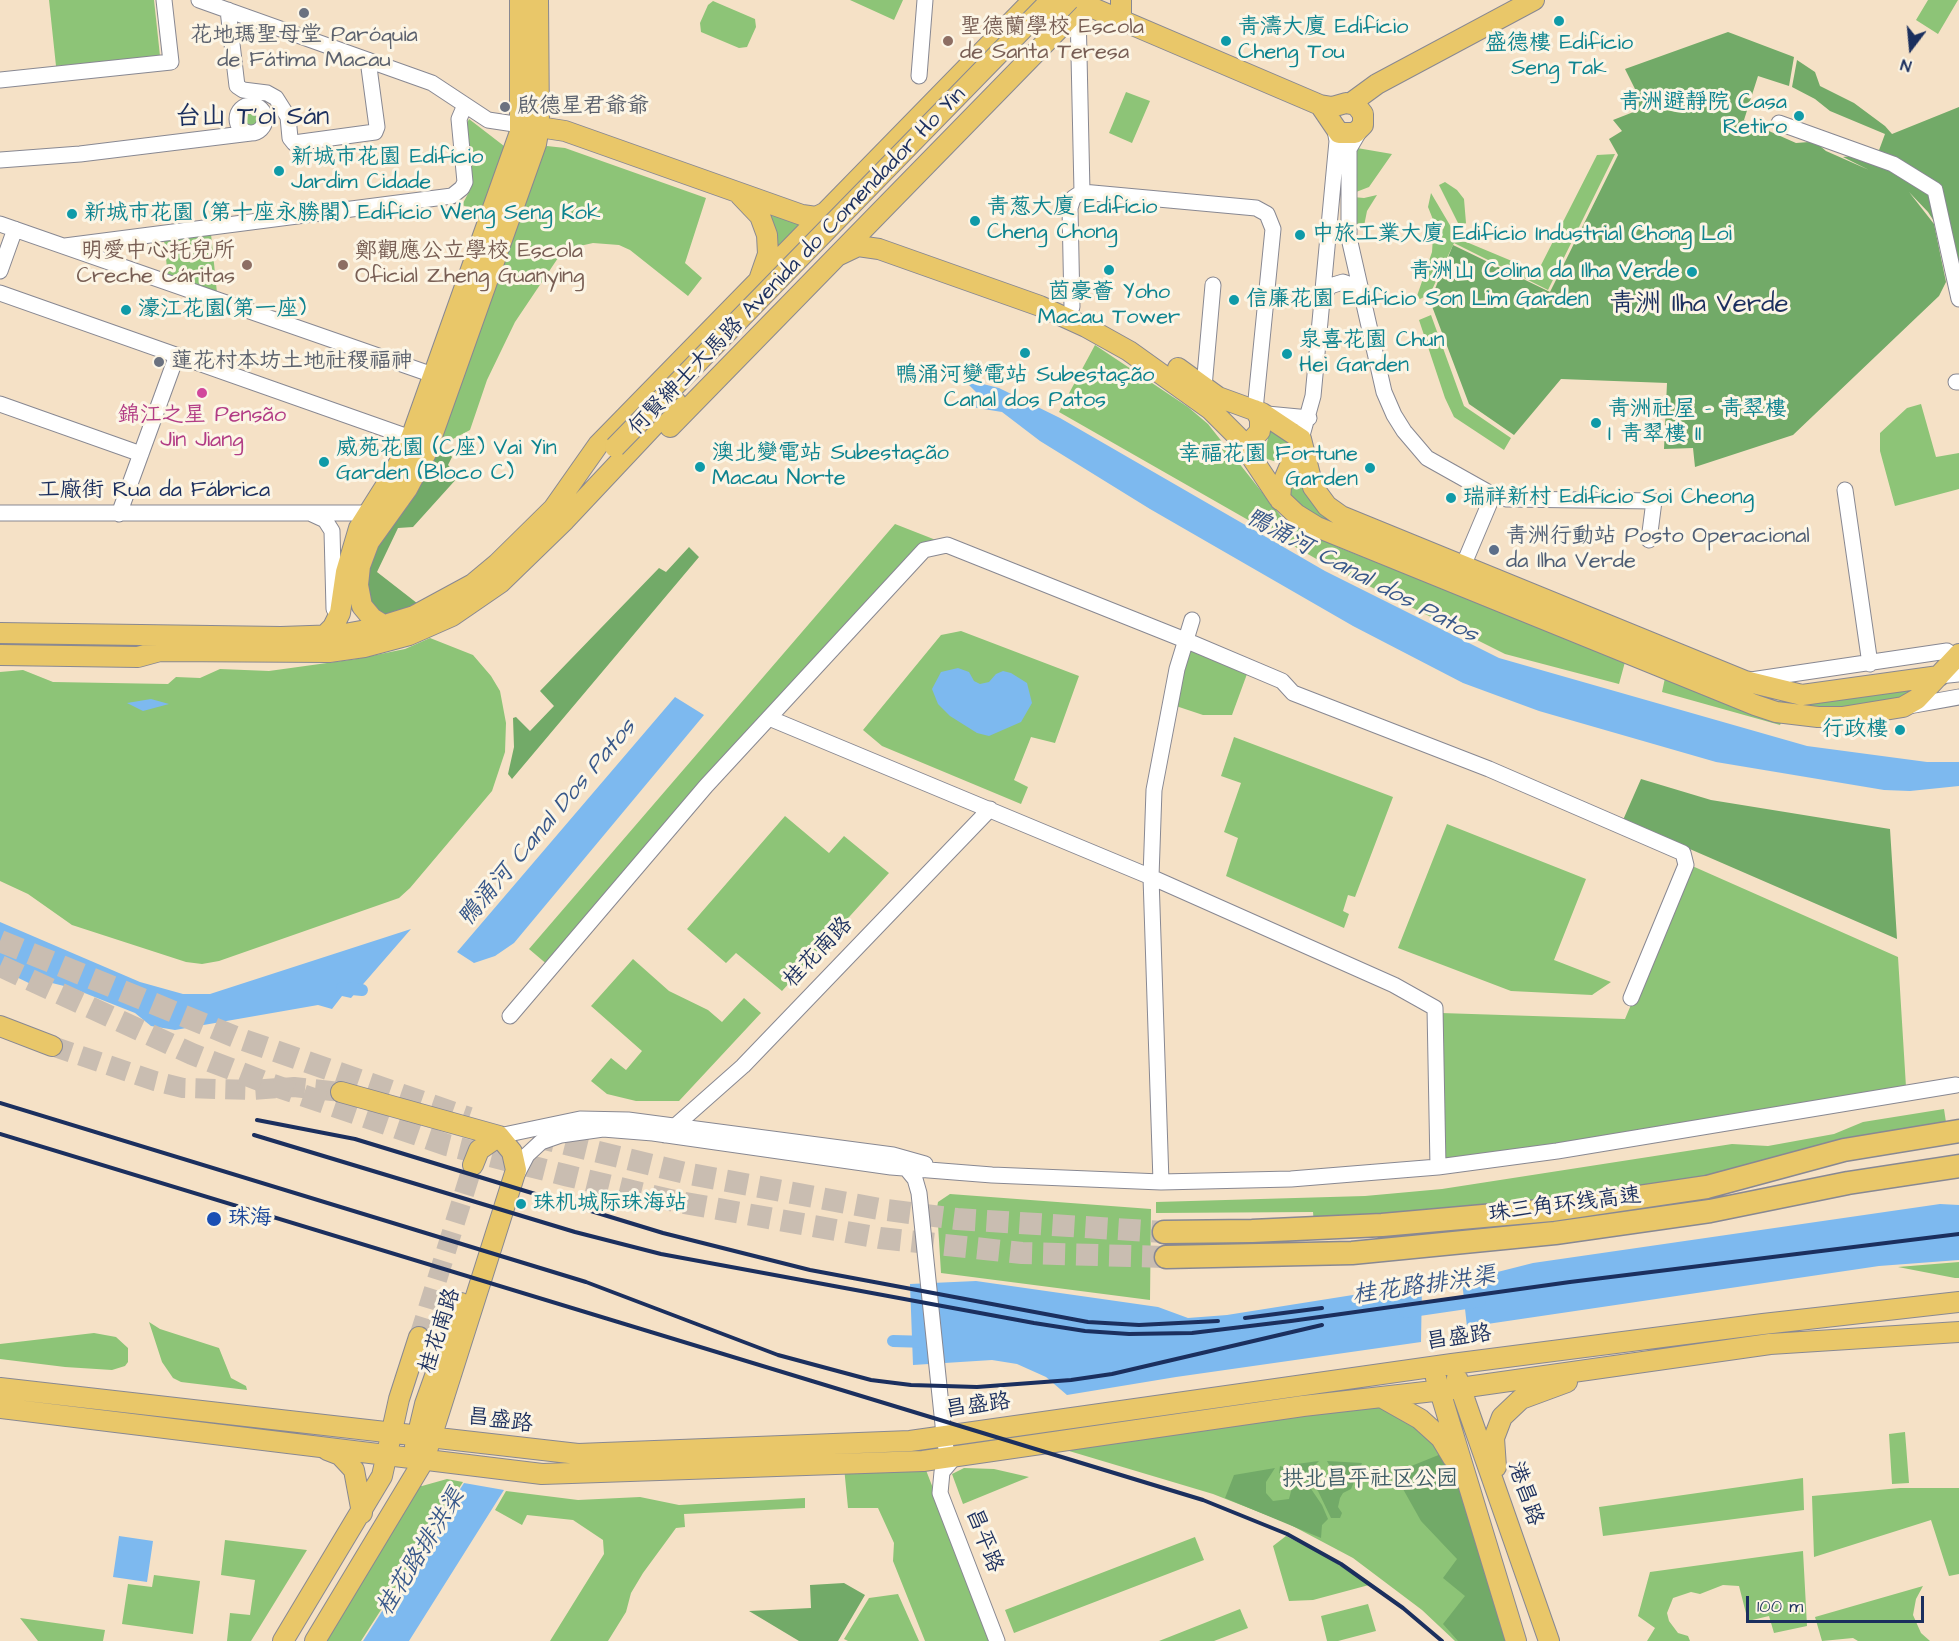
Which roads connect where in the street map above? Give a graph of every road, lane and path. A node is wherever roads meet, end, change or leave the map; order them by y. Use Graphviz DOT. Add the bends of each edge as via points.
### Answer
graph roads {
  1 [pos="164,0"];
  2 [pos="199,0"];
  3 [pos="520,0"];
  4 [pos="537,0"];
  5 [pos="925,0"];
  6 [pos="1033,0"];
  7 [pos="1051,0"];
  8 [pos="1056,0"];
  9 [pos="1121,0"];
  10 [pos="1534,0"];
  11 [pos="1078,3"];
  12 [pos="228,10"];
  13 [pos="1121,20"];
  14 [pos="1053,36"];
  15 [pos="368,60"];
  16 [pos="919,76"];
  17 [pos="0,80"];
  18 [pos="538,82"];
  19 [pos="250,90"];
  20 [pos="933,103"];
  21 [pos="987,103"];
  22 [pos="255,105"];
  23 [pos="465,105"];
  24 [pos="1343,115"];
  25 [pos="1779,123"];
  26 [pos="530,126"];
  27 [pos="566,131"];
  28 [pos="251,133"];
  29 [pos="889,147"];
  30 [pos="943,148"];
  31 [pos="80,154"];
  32 [pos="0,160"];
  33 [pos="0,168"];
  34 [pos="731,190"];
  35 [pos="1082,192"];
  36 [pos="826,212"];
  37 [pos="0,224"];
  38 [pos="15,229"];
  39 [pos="863,230"];
  40 [pos="494,233"];
  41 [pos="804,235"];
  42 [pos="65,246"];
  43 [pos="837,256"];
  44 [pos="0,271"];
  45 [pos="1214,285"];
  46 [pos="486,286"];
  47 [pos="1361,292"];
  48 [pos="0,293"];
  49 [pos="746,294"];
  50 [pos="1322,298"];
  51 [pos="795,299"];
  52 [pos="1959,299"];
  53 [pos="1072,307"];
  54 [pos="698,343"];
  55 [pos="751,344"];
  56 [pos="177,355"];
  57 [pos="433,375"];
  58 [pos="1204,387"];
  59 [pos="0,404"];
  60 [pos="1259,411"];
  61 [pos="1309,418"];
  62 [pos="411,438"];
  63 [pos="1301,439"];
  64 [pos="1242,444"];
  65 [pos="619,451"];
  66 [pos="141,454"];
  67 [pos="1309,476"];
  68 [pos="412,480"];
  69 [pos="1845,490"];
  70 [pos="1281,492"];
  71 [pos="1493,495"];
  72 [pos="0,513"];
  73 [pos="120,513"];
  74 [pos="367,513"];
  75 [pos="308,514"];
  76 [pos="559,515"];
  77 [pos="1649,540"];
  78 [pos="1463,566"];
  79 [pos="1192,620"];
  80 [pos="385,626"];
  81 [pos="329,631"];
  82 [pos="0,633"];
  83 [pos="1185,640"];
  84 [pos="160,651"];
  85 [pos="3,653"];
  86 [pos="1958,662"];
  87 [pos="1870,664"];
  88 [pos="1939,676"];
  89 [pos="1745,681"];
  90 [pos="1959,697"];
  91 [pos="1903,707"];
  92 [pos="769,718"];
  93 [pos="990,810"];
  94 [pos="1151,878"];
  95 [pos="1631,998"];
  96 [pos="510,1017"];
  97 [pos="0,1026"];
  98 [pos="52,1046"];
  99 [pos="1956,1085"];
  100 [pos="341,1092"];
  101 [pos="677,1125"];
  102 [pos="466,1126"];
  103 [pos="1959,1131"];
  104 [pos="665,1135"];
  105 [pos="499,1136"];
  106 [pos="906,1163"];
  107 [pos="1438,1167"];
  108 [pos="1956,1167"];
  109 [pos="945,1170"];
  110 [pos="516,1176"];
  111 [pos="1161,1182"];
  112 [pos="919,1193"];
  113 [pos="1164,1232"];
  114 [pos="1166,1257"];
  115 [pos="1959,1302"];
  116 [pos="1959,1332"];
  117 [pos="419,1337"];
  118 [pos="1452,1364"];
  119 [pos="1625,1365"];
  120 [pos="1432,1367"];
  121 [pos="0,1378"];
  122 [pos="0,1388"];
  123 [pos="1460,1388"];
  124 [pos="1440,1390"];
  125 [pos="1381,1397"];
  126 [pos="42,1403"];
  127 [pos="0,1408"];
  128 [pos="942,1412"];
  129 [pos="0,1414"];
  130 [pos="392,1432"];
  131 [pos="424,1436"];
  132 [pos="923,1439"];
  133 [pos="317,1447"];
  134 [pos="945,1450"];
  135 [pos="388,1456"];
  136 [pos="424,1460"];
  137 [pos="903,1462"];
  138 [pos="1497,1488"];
  139 [pos="940,1493"];
  140 [pos="1473,1494"];
  141 [pos="362,1513"];
  142 [pos="283,1641"];
  143 [pos="315,1641"];
  144 [pos="997,1641"];
  145 [pos="1515,1641"];
  146 [pos="1550,1641"];
  1 -- 17 [label="street" via="171,62"];
  2 -- 12 [label="street"];
  3 -- 26 [label="main road"];
  4 -- 18 [label="main road"];
  5 -- 16 [label="street"];
  6 -- 20 [label="main road, 何賢紳士大馬路 Avenida do Comendador Ho Yin"];
  7 -- 65 [label="main road, bridge"];
  8 -- 14 [label="main road" via="1060,16"];
  9 -- 13 [label="main road"];
  10 -- 24 [label="main road" via="1377,84"];
  11 -- 13 [label="main road"];
  11 -- 14 [label="main road, 何賢紳士大馬路 Avenida do Comendador Ho Yin"];
  11 -- 35 [label="street"];
  11 -- 65 [label="main road, bridge"];
  12 -- 15 [label="street"];
  12 -- 19 [label="street" via="236,83 243,90"];
  13 -- 24 [label="main road"];
  14 -- 21 [label="main road, 何賢紳士大馬路 Avenida do Comendador Ho Yin"];
  15 -- 19 [label="street" via="377,127 372,134 294,143 283,107 267,93"];
  15 -- 23 [label="street" via="432,83"];
  18 -- 26 [label="main road"];
  18 -- 27 [label="main road" via="552,117"];
  19 -- 22 [label="street"];
  20 -- 21 [label="main road" via="969,77 982,83"];
  20 -- 29 [label="main road, 何賢紳士大馬路 Avenida do Comendador Ho Yin"];
  21 -- 30 [label="main road, 何賢紳士大馬路 Avenida do Comendador Ho Yin"];
  22 -- 28 [label="street" via="266,119 260,131"];
  22 -- 28 [label="street" via="246,106 237,117 239,127"];
  23 -- 26 [label="street" via="488,120"];
  23 -- 42 [label="street" via="459,119 466,176 462,188 452,196"];
  24 -- 47 [label="street" via="1349,149 1349,237"];
  24 -- 50 [label="street"];
  25 -- 52 [label="street" via="1893,164 1935,190"];
  26 -- 27 [label="main road"];
  26 -- 40 [label="main road"];
  27 -- 34 [label="main road"];
  28 -- 31 [label="street"];
  29 -- 30 [label="main road" via="894,168 906,173 915,171"];
  29 -- 36 [label="main road, 何賢紳士大馬路 Avenida do Comendador Ho Yin"];
  30 -- 39 [label="main road, 何賢紳士大馬路 Avenida do Comendador Ho Yin"];
  31 -- 32 [label="street"];
  31 -- 33 [label="street"];
  34 -- 36 [label="main road" via="810,217"];
  34 -- 49 [label="main road" via="755,208 767,235 766,264"];
  35 -- 53 [label="street" via="1073,198 1070,208"];
  35 -- 60 [label="street" via="1256,208 1267,214 1272,229"];
  36 -- 41 [label="main road, 何賢紳士大馬路 Avenida do Comendador Ho Yin"];
  37 -- 38 [label="street"];
  38 -- 42 [label="street"];
  38 -- 44 [label="street"];
  39 -- 41 [label="main road" via="835,224"];
  39 -- 43 [label="main road, 何賢紳士大馬路 Avenida do Comendador Ho Yin"];
  39 -- 53 [label="main road"];
  40 -- 46 [label="main road"];
  40 -- 57 [label="main road"];
  41 -- 49 [label="main road, 何賢紳士大馬路 Avenida do Comendador Ho Yin"];
  42 -- 57 [label="street"];
  43 -- 51 [label="main road, 何賢紳士大馬路 Avenida do Comendador Ho Yin"];
  43 -- 64 [label="main road" via="858,246 879,249 1040,306 1086,327 1171,379 1210,410"];
  45 -- 58 [label="street"];
  46 -- 57 [label="main road" via="468,311 449,365 443,373"];
  46 -- 68 [label="main road" via="429,444"];
  47 -- 50 [label="street" via="1357,286 1343,282 1330,286"];
  47 -- 71 [label="street" via="1384,392 1404,431 1427,458"];
  48 -- 56 [label="street"];
  49 -- 51 [label="main road" via="768,279 784,275 794,285"];
  49 -- 54 [label="main road, 何賢紳士大馬路 Avenida do Comendador Ho Yin"];
  50 -- 61 [label="street"];
  51 -- 55 [label="main road, 何賢紳士大馬路 Avenida do Comendador Ho Yin"];
  53 -- 58 [label="main road" via="1136,340"];
  54 -- 55 [label="main road" via="699,358 708,368 716,368"];
  54 -- 76 [label="main road, 何賢紳士大馬路 Avenida do Comendador Ho Yin" via="598,445"];
  55 -- 76 [label="main road, 何賢紳士大馬路 Avenida do Comendador Ho Yin" via="626,472"];
  56 -- 62 [label="street"];
  56 -- 66 [label="street"];
  57 -- 62 [label="main road"];
  58 -- 60 [label="main road" via="1218,397"];
  59 -- 66 [label="street"];
  60 -- 61 [label="street"];
  60 -- 63 [label="main road"];
  60 -- 64 [label="main road" via="1260,431"];
  61 -- 63 [label="street"];
  62 -- 68 [label="main road"];
  62 -- 74 [label="main road"];
  63 -- 67 [label="main road"];
  63 -- 70 [label="main road"];
  64 -- 70 [label="main road" via="1263,478"];
  65 -- 76 [label="main road, 何賢紳士大馬路 Avenida do Comendador Ho Yin"];
  66 -- 73 [label="street"];
  67 -- 70 [label="main road" via="1294,474"];
  67 -- 78 [label="main road" via="1320,497 1336,513"];
  68 -- 80 [label="main road" via="369,542 360,566 361,603 369,616"];
  69 -- 87 [label="street"];
  70 -- 91 [label="main road" via="1296,514 1322,530 1755,705 1818,717"];
  71 -- 77 [label="street" via="1520,500 1654,501"];
  71 -- 78 [label="street"];
  72 -- 73 [label="street, 工廠街 Rua da Fábrica"];
  73 -- 75 [label="street, 工廠街 Rua da Fábrica"];
  74 -- 75 [label="street, 工廠街 Rua da Fábrica"];
  74 -- 81 [label="main road" via="349,557 340,613"];
  75 -- 81 [label="street" via="325,520 333,534"];
  76 -- 80 [label="main road, 何賢紳士大馬路 Avenida do Comendador Ho Yin" via="473,584 434,607"];
  76 -- 84 [label="main road, 何賢紳士大馬路 Avenida do Comendador Ho Yin" via="508,576 482,597 441,621 398,639 329,652"];
  78 -- 89 [label="main road"];
  79 -- 83 [label="street"];
  80 -- 81 [label="main road, 何賢紳士大馬路 Avenida do Comendador Ho Yin"];
  81 -- 82 [label="main road, 何賢紳士大馬路 Avenida do Comendador Ho Yin"];
  83 -- 92 [label="street" via="947,545 924,550"];
  83 -- 94 [label="street" via="1154,790"];
  83 -- 95 [label="street" via="1282,681 1293,693 1489,769 1683,853 1686,865"];
  84 -- 85 [label="main road" via="124,648"];
  84 -- 85 [label="main road, 何賢紳士大馬路 Avenida do Comendador Ho Yin" via="138,657"];
  86 -- 87 [label="street" via="1947,651"];
  86 -- 88 [label="main road"];
  87 -- 89 [label="street"];
  88 -- 89 [label="main road" via="1802,695"];
  88 -- 91 [label="main road" via="1917,699"];
  90 -- 91 [label="street"];
  92 -- 93 [label="street"];
  92 -- 96 [label="street" via="706,786"];
  93 -- 94 [label="street"];
  93 -- 101 [label="street, 桂花南路" via="744,1066"];
  94 -- 107 [label="street" via="1394,985 1435,1008"];
  94 -- 111 [label="street"];
  97 -- 98 [label="main road"];
  99 -- 107 [label="street"];
  100 -- 102 [label="main road"];
  101 -- 104 [label="street, 桂花南路"];
  101 -- 105 [label="street" via="580,1119"];
  101 -- 106 [label="street"];
  102 -- 105 [label="main road"];
  102 -- 105 [label="main road" via="473,1131 477,1143 474,1163 486,1144"];
  103 -- 113 [label="highway, 珠三角环线高速" via="1844,1150 1707,1186 1551,1210 1382,1225"];
  104 -- 106 [label="street, 桂花南路"];
  104 -- 110 [label="street, 桂花南路" via="603,1129 561,1135 531,1150"];
  105 -- 110 [label="main road" via="512,1152"];
  105 -- 131 [label="main road" via="507,1159 504,1177"];
  106 -- 109 [label="street"];
  106 -- 112 [label="street"];
  107 -- 111 [label="street" via="1291,1179"];
  108 -- 114 [label="highway, 珠三角环线高速" via="1848,1183 1710,1211 1472,1242 1352,1253"];
  109 -- 111 [label="street"];
  109 -- 112 [label="street" via="927,1179"];
  110 -- 131 [label="main road, 桂花南路"];
  112 -- 128 [label="street"];
  115 -- 118 [label="main road, 昌盛路"];
  116 -- 119 [label="main road, 昌盛路" via="1770,1344"];
  117 -- 130 [label="main road, 桂花南路"];
  118 -- 120 [label="main road, 昌盛路"];
  118 -- 123 [label="main road, 港昌路"];
  119 -- 123 [label="main road, 昌盛路"];
  119 -- 138 [label="main road" via="1521,1399 1502,1417 1494,1438"];
  120 -- 124 [label="main road"];
  120 -- 134 [label="main road, 昌盛路"];
  121 -- 126 [label="street"];
  122 -- 126 [label="main road, 昌盛路"];
  123 -- 124 [label="main road, 昌盛路"];
  123 -- 138 [label="main road, 港昌路"];
  124 -- 125 [label="main road, 昌盛路"];
  124 -- 140 [label="main road"];
  125 -- 134 [label="main road, 昌盛路"];
  125 -- 140 [label="main road" via="1420,1419 1441,1438"];
  126 -- 127 [label="main road, 昌盛路"];
  126 -- 129 [label="street"];
  126 -- 130 [label="main road, 昌盛路"];
  126 -- 133 [label="main road, 昌盛路"];
  128 -- 132 [label="street" via="937,1428"];
  128 -- 134 [label="street"];
  130 -- 131 [label="main road, 昌盛路"];
  130 -- 135 [label="main road, 桂花南路"];
  131 -- 132 [label="main road, 昌盛路" via="578,1454"];
  131 -- 136 [label="main road, 桂花南路"];
  132 -- 134 [label="main road, 昌盛路"];
  133 -- 135 [label="main road, 昌盛路"];
  133 -- 141 [label="main road" via="340,1455 354,1470"];
  134 -- 137 [label="main road, 昌盛路"];
  134 -- 139 [label="street, 昌平路"];
  135 -- 136 [label="main road, 昌盛路"];
  135 -- 141 [label="main road, 桂花南路"];
  136 -- 137 [label="main road, 昌盛路" via="542,1473"];
  136 -- 143 [label="main road, 桂花南路"];
  137 -- 139 [label="street" via="926,1468"];
  138 -- 146 [label="main road, 港昌路"];
  139 -- 144 [label="street, 昌平路"];
  140 -- 145 [label="main road"];
  141 -- 142 [label="main road, 桂花南路"];
}
